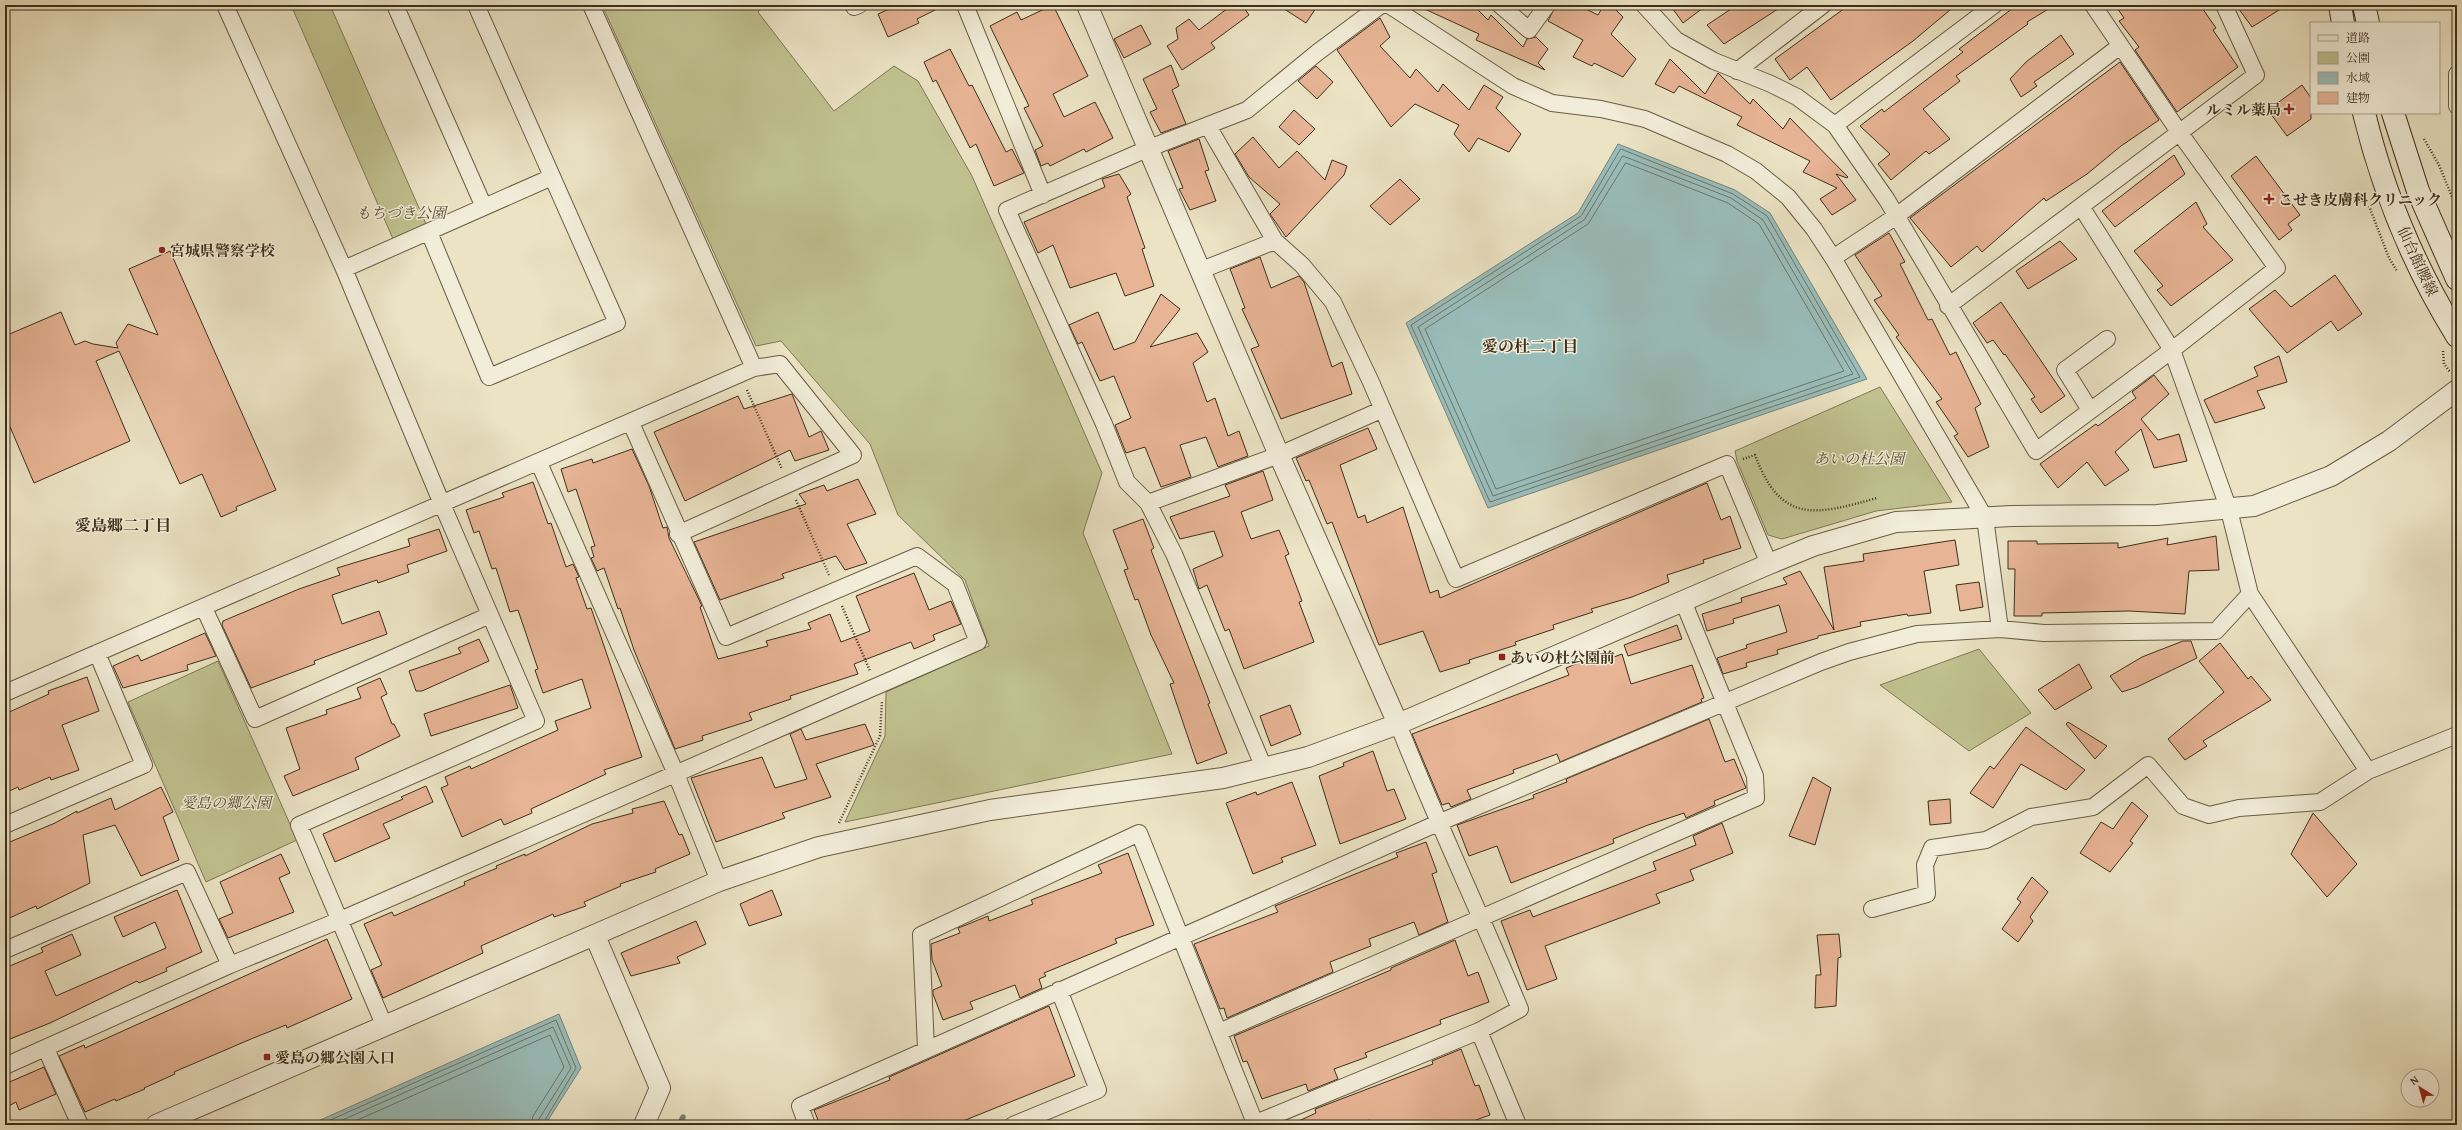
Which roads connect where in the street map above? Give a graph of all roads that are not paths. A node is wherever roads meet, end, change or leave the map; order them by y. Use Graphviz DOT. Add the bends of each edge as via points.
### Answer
graph roads {
  1 [pos="225,5"];
  2 [pos="395,5"];
  3 [pos="476,5"];
  4 [pos="591,5"];
  5 [pos="966,5"];
  6 [pos="1087,5"];
  7 [pos="1381,5"];
  8 [pos="1389,5"];
  9 [pos="1500,5"];
  10 [pos="1547,5"];
  11 [pos="1644,5"];
  12 [pos="1823,5"];
  13 [pos="1994,5"];
  14 [pos="2093,5"];
  15 [pos="2224,5"];
  16 [pos="2340,5"];
  17 [pos="2364,5"];
  18 [pos="2343,22"];
  19 [pos="2368,22"];
  20 [pos="2120,46"];
  21 [pos="1737,71"];
  22 [pos="2457,74"];
  23 [pos="2457,106"];
  24 [pos="2364,114"];
  25 [pos="2393,114"];
  26 [pos="1835,125"];
  27 [pos="1208,126"];
  28 [pos="2179,132"];
  29 [pos="1147,149"];
  30 [pos="552,178"];
  31 [pos="1043,195"];
  32 [pos="484,207"];
  33 [pos="2082,208"];
  34 [pos="1895,216"];
  35 [pos="429,232"];
  36 [pos="1275,241"];
  37 [pos="1833,258"];
  38 [pos="344,269"];
  39 [pos="1199,271"];
  40 [pos="2457,278"];
  41 [pos="1948,306"];
  42 [pos="2457,336"];
  43 [pos="2107,338"];
  44 [pos="2172,350"];
  45 [pos="747,372"];
  46 [pos="2457,390"];
  47 [pos="1381,410"];
  48 [pos="2090,410"];
  49 [pos="631,423"];
  50 [pos="1279,455"];
  51 [pos="539,463"];
  52 [pos="1148,503"];
  53 [pos="442,504"];
  54 [pos="2229,510"];
  55 [pos="1985,518"];
  56 [pos="678,534"];
  57 [pos="1769,564"];
  58 [pos="2250,594"];
  59 [pos="1683,601"];
  60 [pos="204,608"];
  61 [pos="490,615"];
  62 [pos="2000,629"];
  63 [pos="97,653"];
  64 [pos="5,693"];
  65 [pos="1724,702"];
  66 [pos="1398,724"];
  67 [pos="2457,734"];
  68 [pos="1264,768"];
  69 [pos="2368,772"];
  70 [pos="676,774"];
  71 [pos="1438,823"];
  72 [pos="5,825"];
  73 [pos="719,881"];
  74 [pos="1872,909"];
  75 [pos="1482,917"];
  76 [pos="340,920"];
  77 [pos="595,936"];
  78 [pos="1181,937"];
  79 [pos="5,950"];
  80 [pos="230,965"];
  81 [pos="1060,990"];
  82 [pos="385,1027"];
  83 [pos="1479,1031"];
  84 [pos="1219,1032"];
  85 [pos="46,1049"];
  86 [pos="926,1050"];
  87 [pos="5,1066"];
  88 [pos="1512,1123"];
  89 [pos="1253,1124"];
  90 [pos="80,1125"];
  91 [pos="156,1125"];
  92 [pos="644,1125"];
  93 [pos="807,1125"];
  94 [pos="1013,1125"];
  1 -- 38 [label="street"];
  2 -- 32 [label="street"];
  3 -- 30 [label="street"];
  4 -- 45 [label="street"];
  5 -- 31 [label="street"];
  6 -- 29 [label="street"];
  7 -- 27 [label="street" via="1247,110"];
  8 -- 37 [label="street" via="1513,86 1552,103 1601,109 1645,119 1727,154 1756,171 1788,197"];
  9 -- 10 [label="street" via="1529,30"];
  11 -- 21 [label="street" via="1676,40"];
  12 -- 21 [label="street"];
  13 -- 26 [label="street"];
  14 -- 20 [label="street"];
  15 -- 28 [label="street" via="2256,75"];
  16 -- 18 [label="main road"];
  17 -- 19 [label="main road"];
  20 -- 28 [label="street"];
  20 -- 34 [label="street"];
  21 -- 26 [label="street" via="1797,97"];
  22 -- 23 [label="street"];
  24 -- 42 [label="main road, 仙台館腰線" via="2392,203 2413,256"];
  25 -- 40 [label="main road, 仙台館腰線" via="2418,191"];
  26 -- 34 [label="street" via="1887,200"];
  27 -- 29 [label="street"];
  27 -- 36 [label="street"];
  28 -- 33 [label="street"];
  28 -- 44 [label="street" via="2277,268"];
  29 -- 31 [label="street"];
  29 -- 39 [label="street"];
  30 -- 32 [label="street"];
  30 -- 35 [label="street" via="617,323 489,377"];
  31 -- 52 [label="street" via="1007,210 1104,424 1127,482"];
  32 -- 35 [label="street"];
  33 -- 41 [label="street"];
  33 -- 44 [label="street"];
  34 -- 37 [label="street"];
  34 -- 41 [label="street"];
  35 -- 38 [label="street"];
  36 -- 39 [label="street"];
  36 -- 47 [label="street" via="1302,265 1333,302 1370,380"];
  37 -- 55 [label="street"];
  38 -- 53 [label="street"];
  39 -- 50 [label="street"];
  41 -- 48 [label="street" via="2036,450"];
  43 -- 48 [label="street" via="2065,370"];
  44 -- 48 [label="street"];
  44 -- 54 [label="street"];
  45 -- 49 [label="street"];
  45 -- 56 [label="street" via="780,364 853,455"];
  46 -- 54 [label="street" via="2389,441 2331,476 2254,506"];
  47 -- 50 [label="street"];
  47 -- 57 [label="street" via="1456,579 1727,464"];
  49 -- 51 [label="street"];
  49 -- 56 [label="street"];
  50 -- 52 [label="street"];
  50 -- 66 [label="street"];
  51 -- 53 [label="street"];
  51 -- 70 [label="street"];
  52 -- 68 [label="street" via="1174,554"];
  53 -- 60 [label="street"];
  53 -- 61 [label="street"];
  54 -- 55 [label="street" via="2096,517"];
  54 -- 58 [label="street"];
  55 -- 57 [label="street" via="1896,522 1813,546"];
  55 -- 62 [label="street"];
  56 -- 70 [label="street" via="726,637 917,556 955,584 978,642"];
  57 -- 59 [label="street"];
  58 -- 62 [label="street" via="2216,631 2044,632"];
  58 -- 69 [label="street"];
  59 -- 65 [label="street"];
  59 -- 66 [label="street"];
  60 -- 61 [label="street" via="255,719"];
  60 -- 63 [label="street"];
  61 -- 76 [label="street" via="536,721 299,825"];
  62 -- 65 [label="street" via="1917,634 1881,643 1821,662"];
  63 -- 64 [label="street"];
  63 -- 72 [label="street" via="144,765"];
  65 -- 71 [label="street"];
  65 -- 75 [label="street" via="1755,776 1756,798"];
  66 -- 68 [label="street" via="1308,757"];
  66 -- 71 [label="street"];
  67 -- 69 [label="street"];
  68 -- 73 [label="street" via="1223,778 990,810 830,845 771,862"];
  69 -- 74 [label="street" via="2320,802 2239,808 2209,814 2183,806 2148,765 2093,807 2031,817 1986,840 1932,848 1925,865 1927,894"];
  70 -- 73 [label="street"];
  70 -- 76 [label="street"];
  71 -- 75 [label="street"];
  71 -- 78 [label="street"];
  73 -- 77 [label="street"];
  75 -- 83 [label="street" via="1520,1009"];
  75 -- 84 [label="street"];
  76 -- 80 [label="street"];
  76 -- 82 [label="street"];
  77 -- 82 [label="street"];
  77 -- 92 [label="street" via="660,1088"];
  78 -- 81 [label="street"];
  78 -- 84 [label="street"];
  78 -- 86 [label="street" via="1139,833 921,935"];
  79 -- 80 [label="street" via="187,872"];
  80 -- 85 [label="street"];
  81 -- 86 [label="street"];
  81 -- 94 [label="street" via="1098,1090"];
  82 -- 91 [label="street"];
  83 -- 88 [label="street"];
  83 -- 89 [label="street"];
  84 -- 89 [label="street"];
  85 -- 87 [label="street"];
  85 -- 90 [label="street"];
  86 -- 93 [label="street" via="800,1106"];
}
